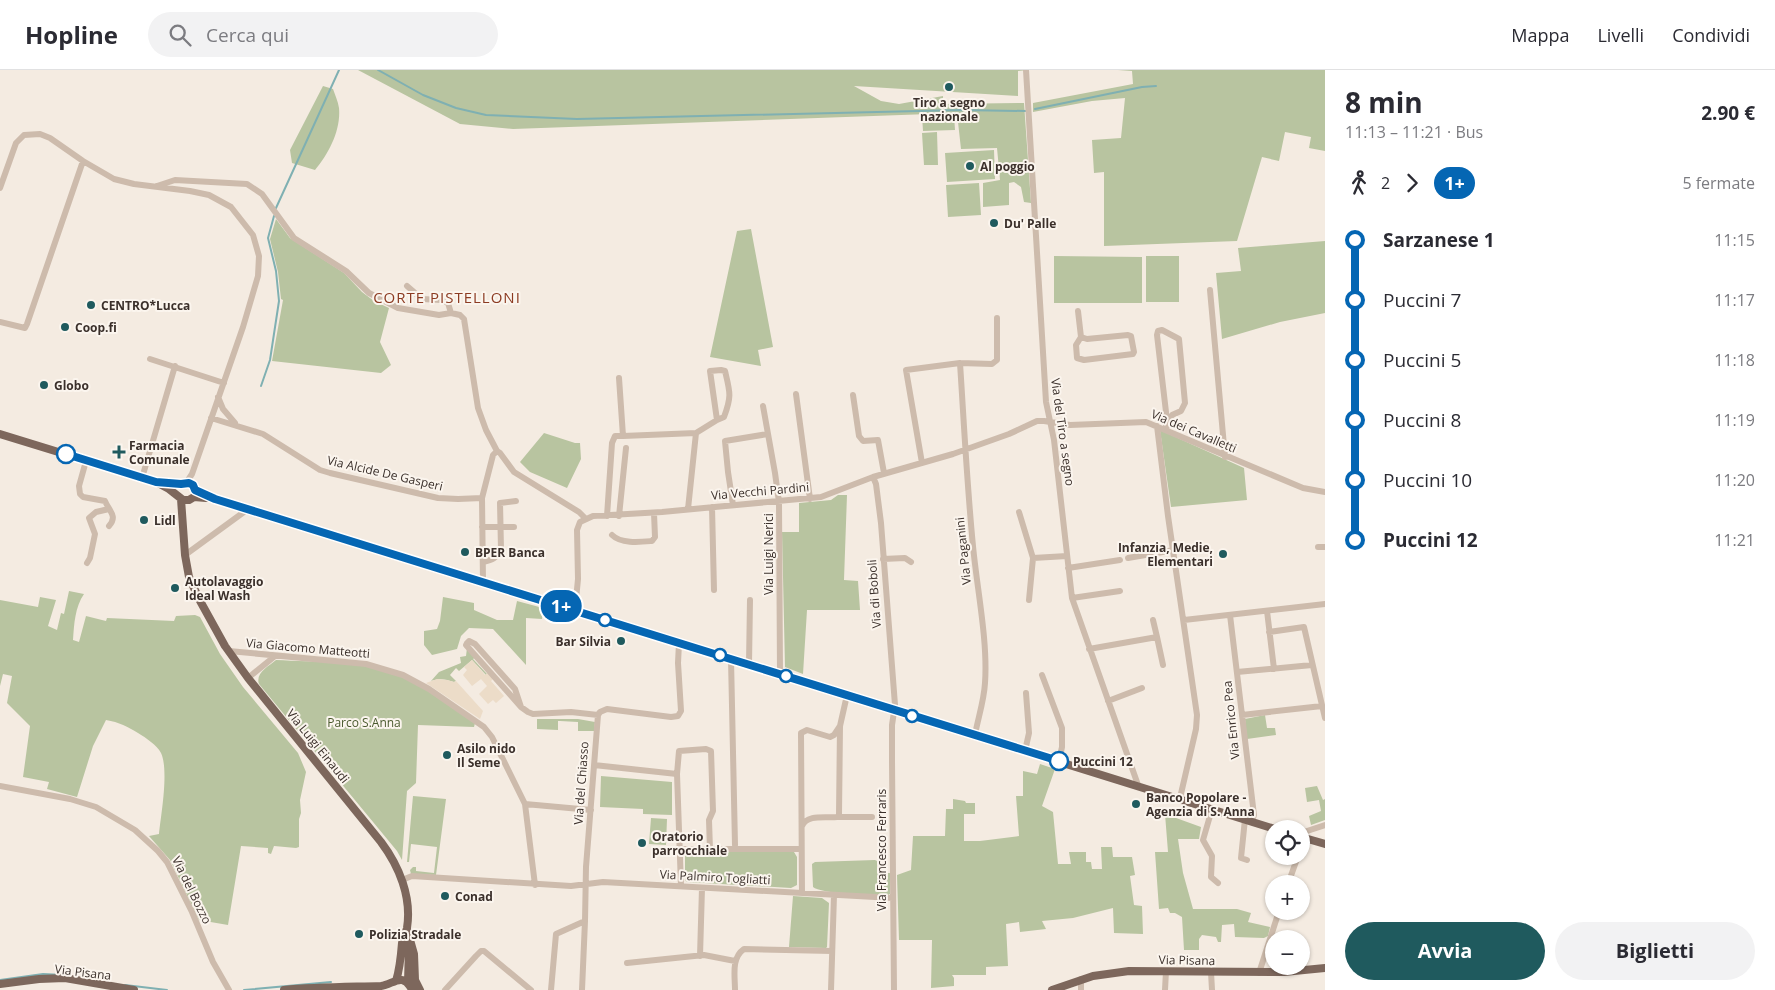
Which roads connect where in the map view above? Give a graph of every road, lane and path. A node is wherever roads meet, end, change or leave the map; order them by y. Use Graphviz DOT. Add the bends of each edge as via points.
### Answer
graph roads {
  1 [pos="1026,70"];
  2 [pos="84,162"];
  3 [pos="159,187"];
  4 [pos="0,188"];
  5 [pos="407,286"];
  6 [pos="1210,290"];
  7 [pos="1078,311"];
  8 [pos="451,313"];
  9 [pos="997,318"];
  10 [pos="0,322"];
  11 [pos="1081,337"];
  12 [pos="150,359"];
  13 [pos="960,363"];
  14 [pos="175,366"];
  15 [pos="619,378"];
  16 [pos="224,383"];
  17 [pos="796,394"];
  18 [pos="853,395"];
  19 [pos="218,397"];
  20 [pos="763,406"];
  21 [pos="211,418"];
  22 [pos="717,420"];
  23 [pos="1049,422"];
  24 [pos="236,424"];
  25 [pos="1156,426"];
  26 [pos="1166,429"];
  27 [pos="696,433"];
  28 [pos="0,434"];
  29 [pos="768,434"];
  30 [pos="623,436"];
  31 [pos="626,448"];
  32 [pos="965,449"];
  33 [pos="496,451"];
  34 [pos="1225,457"];
  35 [pos="86,461"];
  36 [pos="922,463"];
  37 [pos="884,473"];
  38 [pos="873,476"];
  39 [pos="142,478"];
  40 [pos="156,482"];
  41 [pos="190,490"];
  42 [pos="1325,492"];
  43 [pos="179,497"];
  44 [pos="482,498"];
  45 [pos="810,499"];
  46 [pos="516,501"];
  47 [pos="779,502"];
  48 [pos="733,505"];
  49 [pos="712,507"];
  50 [pos="109,509"];
  51 [pos="248,509"];
  52 [pos="688,509"];
  53 [pos="1019,512"];
  54 [pos="654,513"];
  55 [pos="607,516"];
  56 [pos="619,516"];
  57 [pos="585,518"];
  58 [pos="108,526"];
  59 [pos="482,527"];
  60 [pos="501,527"];
  61 [pos="514,527"];
  62 [pos="183,532"];
  63 [pos="612,535"];
  64 [pos="1174,550"];
  65 [pos="185,555"];
  66 [pos="1067,556"];
  67 [pos="1033,558"];
  68 [pos="1128,558"];
  69 [pos="883,559"];
  70 [pos="1120,560"];
  71 [pos="483,562"];
  72 [pos="911,562"];
  73 [pos="87,563"];
  74 [pos="1068,568"];
  75 [pos="483,582"];
  76 [pos="714,590"];
  77 [pos="1120,591"];
  78 [pos="1072,598"];
  79 [pos="750,600"];
  80 [pos="1029,600"];
  81 [pos="1325,604"];
  82 [pos="575,610"];
  83 [pos="1267,611"];
  84 [pos="1230,615"];
  85 [pos="1154,620"];
  86 [pos="1184,620"];
  87 [pos="1269,632"];
  88 [pos="1157,637"];
  89 [pos="679,643"];
  90 [pos="1089,649"];
  91 [pos="229,652"];
  92 [pos="274,656"];
  93 [pos="731,659"];
  94 [pos="749,664"];
  95 [pos="1163,665"];
  96 [pos="1312,665"];
  97 [pos="1274,669"];
  98 [pos="1237,672"];
  99 [pos="780,674"];
  100 [pos="1042,675"];
  101 [pos="248,678"];
  102 [pos="1142,688"];
  103 [pos="1026,693"];
  104 [pos="848,695"];
  105 [pos="1108,701"];
  106 [pos="521,706"];
  107 [pos="1322,706"];
  108 [pos="893,710"];
  109 [pos="598,715"];
  110 [pos="1242,715"];
  111 [pos="1325,718"];
  112 [pos="840,726"];
  113 [pos="975,735"];
  114 [pos="827,737"];
  115 [pos="1025,751"];
  116 [pos="841,752"];
  117 [pos="1059,761"];
  118 [pos="594,765"];
  119 [pos="678,774"];
  120 [pos="1138,785"];
  121 [pos="0,786"];
  122 [pos="1180,798"];
  123 [pos="525,804"];
  124 [pos="1212,809"];
  125 [pos="591,810"];
  126 [pos="802,811"];
  127 [pos="837,817"];
  128 [pos="872,817"];
  129 [pos="810,818"];
  130 [pos="1248,820"];
  131 [pos="1325,825"];
  132 [pos="1265,826"];
  133 [pos="801,827"];
  134 [pos="1310,833"];
  135 [pos="1310,840"];
  136 [pos="1325,844"];
  137 [pos="735,845"];
  138 [pos="680,849"];
  139 [pos="802,849"];
  140 [pos="710,850"];
  141 [pos="1247,860"];
  142 [pos="402,880"];
  143 [pos="1218,883"];
  144 [pos="587,884"];
  145 [pos="535,885"];
  146 [pos="681,886"];
  147 [pos="702,888"];
  148 [pos="802,893"];
  149 [pos="834,895"];
  150 [pos="893,898"];
  151 [pos="1276,920"];
  152 [pos="585,921"];
  153 [pos="407,929"];
  154 [pos="410,940"];
  155 [pos="832,951"];
  156 [pos="700,956"];
  157 [pos="735,961"];
  158 [pos="627,963"];
  159 [pos="1325,968"];
  160 [pos="1166,971"];
  161 [pos="1211,972"];
  162 [pos="1259,972"];
  163 [pos="1081,979"];
  164 [pos="0,984"];
  165 [pos="392,985"];
  166 [pos="359,986"];
  167 [pos="410,988"];
  168 [pos="448,989"];
  169 [pos="134,990"];
  170 [pos="229,990"];
  171 [pos="284,990"];
  172 [pos="370,990"];
  173 [pos="420,990"];
  174 [pos="531,990"];
  175 [pos="552,990"];
  176 [pos="582,990"];
  177 [pos="735,990"];
  178 [pos="830,990"];
  179 [pos="894,990"];
  180 [pos="1052,990"];
  181 [pos="1081,990"];
  182 [pos="1165,990"];
  183 [pos="1212,990"];
  1 -- 23 [label="street, Via del Tiro a segno"];
  2 -- 3 [label="street" via="114,179"];
  2 -- 4 [label="street" via="45,135 28,134 16,143"];
  2 -- 10 [label="street" via="25,328"];
  3 -- 8 [label="street" via="175,180 247,184 262,194 294,238 346,271 369,293 398,308 439,315"];
  3 -- 16 [label="street" via="209,195 231,207 253,235 259,256 258,276"];
  5 -- 8 [label="street" via="422,299 448,303"];
  6 -- 34 [label="street"];
  7 -- 11 [label="street"];
  8 -- 33 [label="street" via="464,319 478,408"];
  9 -- 13 [label="street" via="997,360 992,364"];
  11 -- 11 [label="street" via="1076,345 1079,360 1134,352 1132,336"];
  12 -- 14 [label="street"];
  13 -- 32 [label="street, Via Paganini"];
  13 -- 36 [label="street" via="906,370"];
  14 -- 16 [label="street"];
  14 -- 39 [label="street"];
  15 -- 30 [label="street"];
  16 -- 19 [label="street"];
  17 -- 45 [label="street"];
  18 -- 37 [label="street" via="859,436 863,441 878,440"];
  19 -- 21 [label="street"];
  19 -- 24 [label="street"];
  20 -- 29 [label="street, Via Luigi Nerici"];
  21 -- 24 [label="street, Via Alcide De Gasperi"];
  21 -- 41 [label="street" via="192,474"];
  22 -- 22 [label="street" via="724,417 730,400 725,371 721,370 710,371"];
  22 -- 27 [label="street"];
  23 -- 25 [label="street, Via dei Cavalletti" via="1070,425 1146,422"];
  23 -- 32 [label="street, Via Vecchi Pardini" via="1037,422"];
  23 -- 66 [label="street, Via del Tiro a segno" via="1059,477"];
  24 -- 44 [label="street, Via Alcide De Gasperi" via="263,434 320,470 438,498"];
  25 -- 26 [label="street, Via dei Cavalletti"];
  25 -- 64 [label="street"];
  26 -- 26 [label="street" via="1157,335 1162,330 1179,338 1185,404 1181,411 1172,415"];
  26 -- 34 [label="street, Via dei Cavalletti"];
  27 -- 30 [label="street"];
  27 -- 52 [label="street"];
  28 -- 35 [label="main road"];
  29 -- 47 [label="street, Via Luigi Nerici"];
  29 -- 48 [label="street" via="725,441"];
  30 -- 55 [label="street" via="615,436 612,442"];
  31 -- 56 [label="street"];
  32 -- 36 [label="street, Via Vecchi Pardini"];
  32 -- 113 [label="street, Via Paganini" via="986,676"];
  33 -- 44 [label="street"];
  33 -- 57 [label="street" via="514,472"];
  34 -- 42 [label="street, Via dei Cavalletti" via="1303,488"];
  35 -- 39 [label="main road"];
  35 -- 50 [label="street" via="79,486 80,496 105,501"];
  36 -- 37 [label="street, Via Vecchi Pardini"];
  37 -- 38 [label="street, Via Vecchi Pardini"];
  38 -- 45 [label="street, Via Vecchi Pardini"];
  38 -- 69 [label="street, Via di Boboli"];
  39 -- 40 [label="main road"];
  40 -- 41 [label="main road"];
  40 -- 43 [label="main road"];
  41 -- 43 [label="main road"];
  41 -- 43 [label="main road" via="177,489"];
  41 -- 51 [label="main road"];
  41 -- 62 [label="main road, Via Luigi Einaudi"];
  43 -- 62 [label="main road, Via Luigi Einaudi"];
  44 -- 59 [label="street"];
  45 -- 47 [label="street, Via Vecchi Pardini"];
  46 -- 60 [label="street" via="500,503"];
  47 -- 48 [label="street, Via Vecchi Pardini"];
  47 -- 99 [label="street, Via Luigi Nerici"];
  48 -- 49 [label="street, Via Vecchi Pardini"];
  49 -- 52 [label="street, Via Vecchi Pardini"];
  49 -- 76 [label="street"];
  50 -- 58 [label="street" via="113,517"];
  50 -- 73 [label="street" via="96,512 89,518 95,534"];
  51 -- 65 [label="street"];
  51 -- 75 [label="main road"];
  52 -- 54 [label="street, Via Vecchi Pardini"];
  53 -- 67 [label="street"];
  54 -- 56 [label="street, Via Vecchi Pardini"];
  54 -- 63 [label="street" via="652,541 623,541"];
  55 -- 56 [label="street, Via Vecchi Pardini"];
  55 -- 57 [label="street, Via Vecchi Pardini"];
  57 -- 82 [label="street" via="577,530"];
  59 -- 60 [label="street"];
  59 -- 71 [label="street"];
  60 -- 61 [label="street"];
  60 -- 71 [label="street" via="498,555 494,560"];
  62 -- 65 [label="main road, Via Luigi Einaudi"];
  64 -- 68 [label="street"];
  64 -- 86 [label="street"];
  65 -- 91 [label="main road, Via Luigi Einaudi" via="195,591"];
  66 -- 67 [label="street"];
  66 -- 74 [label="street, Via del Tiro a segno"];
  67 -- 80 [label="street"];
  69 -- 72 [label="street" via="905,558"];
  69 -- 108 [label="street, Via di Boboli" via="894,683"];
  70 -- 74 [label="street"];
  71 -- 75 [label="street"];
  74 -- 78 [label="street, Via del Tiro a segno"];
  75 -- 82 [label="main road"];
  77 -- 78 [label="street"];
  78 -- 90 [label="street, Via del Tiro a segno"];
  79 -- 94 [label="street"];
  81 -- 83 [label="street"];
  82 -- 89 [label="main road"];
  83 -- 84 [label="street"];
  83 -- 87 [label="street"];
  84 -- 86 [label="street"];
  84 -- 98 [label="street, Via Enrico Pea"];
  85 -- 88 [label="street"];
  86 -- 122 [label="street" via="1197,715"];
  87 -- 96 [label="street" via="1304,627"];
  87 -- 97 [label="street"];
  88 -- 90 [label="street"];
  88 -- 95 [label="street"];
  89 -- 93 [label="main road"];
  89 -- 109 [label="street" via="681,711 678,716 606,709"];
  90 -- 105 [label="street, Via del Tiro a segno"];
  91 -- 92 [label="street, Via Giacomo Matteotti"];
  91 -- 101 [label="main road, Via Luigi Einaudi"];
  92 -- 101 [label="street"];
  92 -- 123 [label="street, Via Giacomo Matteotti" via="373,665 403,675 429,689 484,727"];
  93 -- 94 [label="main road"];
  93 -- 137 [label="street"];
  94 -- 99 [label="main road"];
  96 -- 97 [label="street"];
  96 -- 107 [label="street"];
  97 -- 98 [label="street"];
  98 -- 110 [label="street, Via Enrico Pea"];
  99 -- 104 [label="main road"];
  100 -- 117 [label="street" via="1062,728"];
  101 -- 142 [label="main road, Via Luigi Einaudi" via="381,842"];
  102 -- 105 [label="street"];
  103 -- 115 [label="street" via="1029,733"];
  104 -- 108 [label="main road"];
  104 -- 112 [label="street"];
  105 -- 120 [label="street, Via del Tiro a segno"];
  106 -- 106 [label="street" via="515,689 469,641 466,645"];
  106 -- 109 [label="street" via="533,714 571,712"];
  107 -- 110 [label="street"];
  107 -- 111 [label="street"];
  108 -- 113 [label="main road"];
  108 -- 150 [label="street, Via Francesco Ferraris"];
  109 -- 118 [label="street, Via del Chiasso"];
  110 -- 130 [label="street, Via Enrico Pea" via="1254,815"];
  112 -- 114 [label="street" via="834,735"];
  112 -- 116 [label="street"];
  113 -- 115 [label="main road"];
  114 -- 116 [label="street" via="837,743"];
  114 -- 126 [label="street" via="807,730 802,733"];
  115 -- 117 [label="main road"];
  116 -- 127 [label="street" via="840,811"];
  117 -- 120 [label="main road"];
  118 -- 119 [label="street"];
  118 -- 125 [label="street, Via del Chiasso"];
  119 -- 138 [label="street"];
  119 -- 140 [label="street" via="679,751 711,751"];
  120 -- 122 [label="main road"];
  121 -- 170 [label="street, Via del Bozzo" via="96,807 135,830 167,862"];
  122 -- 124 [label="main road"];
  123 -- 125 [label="street"];
  123 -- 145 [label="street"];
  124 -- 130 [label="main road"];
  124 -- 143 [label="street" via="1203,840 1212,856 1211,877"];
  125 -- 144 [label="street, Via del Chiasso"];
  126 -- 129 [label="street"];
  126 -- 133 [label="street"];
  127 -- 128 [label="street"];
  127 -- 129 [label="street"];
  129 -- 133 [label="street"];
  130 -- 132 [label="main road"];
  130 -- 141 [label="street, Via Enrico Pea" via="1241,858"];
  131 -- 134 [label="street"];
  133 -- 139 [label="street"];
  135 -- 136 [label="main road"];
  138 -- 140 [label="street"];
  138 -- 146 [label="street"];
  139 -- 140 [label="street"];
  139 -- 148 [label="street"];
  142 -- 145 [label="street, Via Palmiro Togliatti" via="412,876"];
  142 -- 153 [label="main road, Via Luigi Einaudi"];
  144 -- 145 [label="street, Via Palmiro Togliatti"];
  144 -- 146 [label="street, Via Palmiro Togliatti"];
  144 -- 152 [label="street, Via del Chiasso"];
  146 -- 147 [label="street, Via Palmiro Togliatti"];
  147 -- 148 [label="street, Via Palmiro Togliatti"];
  147 -- 156 [label="street"];
  148 -- 149 [label="street, Via Palmiro Togliatti"];
  149 -- 150 [label="street, Via Palmiro Togliatti"];
  149 -- 155 [label="street"];
  150 -- 179 [label="street, Via Francesco Ferraris"];
  151 -- 162 [label="street"];
  152 -- 175 [label="street" via="556,934"];
  152 -- 176 [label="street, Via del Chiasso"];
  153 -- 154 [label="main road"];
  153 -- 165 [label="main road, Via Luigi Einaudi" via="402,940 399,971"];
  154 -- 167 [label="main road"];
  154 -- 173 [label="main road" via="414,954 414,980"];
  155 -- 157 [label="street" via="750,948 739,953"];
  155 -- 178 [label="street"];
  156 -- 157 [label="street"];
  156 -- 158 [label="street"];
  157 -- 177 [label="street"];
  159 -- 162 [label="main road, Via Pisana"];
  160 -- 161 [label="main road, Via Pisana"];
  160 -- 163 [label="main road, Via Pisana" via="1122,972"];
  160 -- 182 [label="street"];
  161 -- 162 [label="main road, Via Pisana"];
  161 -- 183 [label="street"];
  163 -- 180 [label="main road, Via Pisana"];
  163 -- 181 [label="street"];
  164 -- 169 [label="main road, Via Pisana" via="65,978"];
  165 -- 166 [label="main road"];
  165 -- 167 [label="main road" via="402,980"];
  166 -- 171 [label="main road"];
  166 -- 172 [label="main road"];
  168 -- 174 [label="street" via="484,951"];
}
